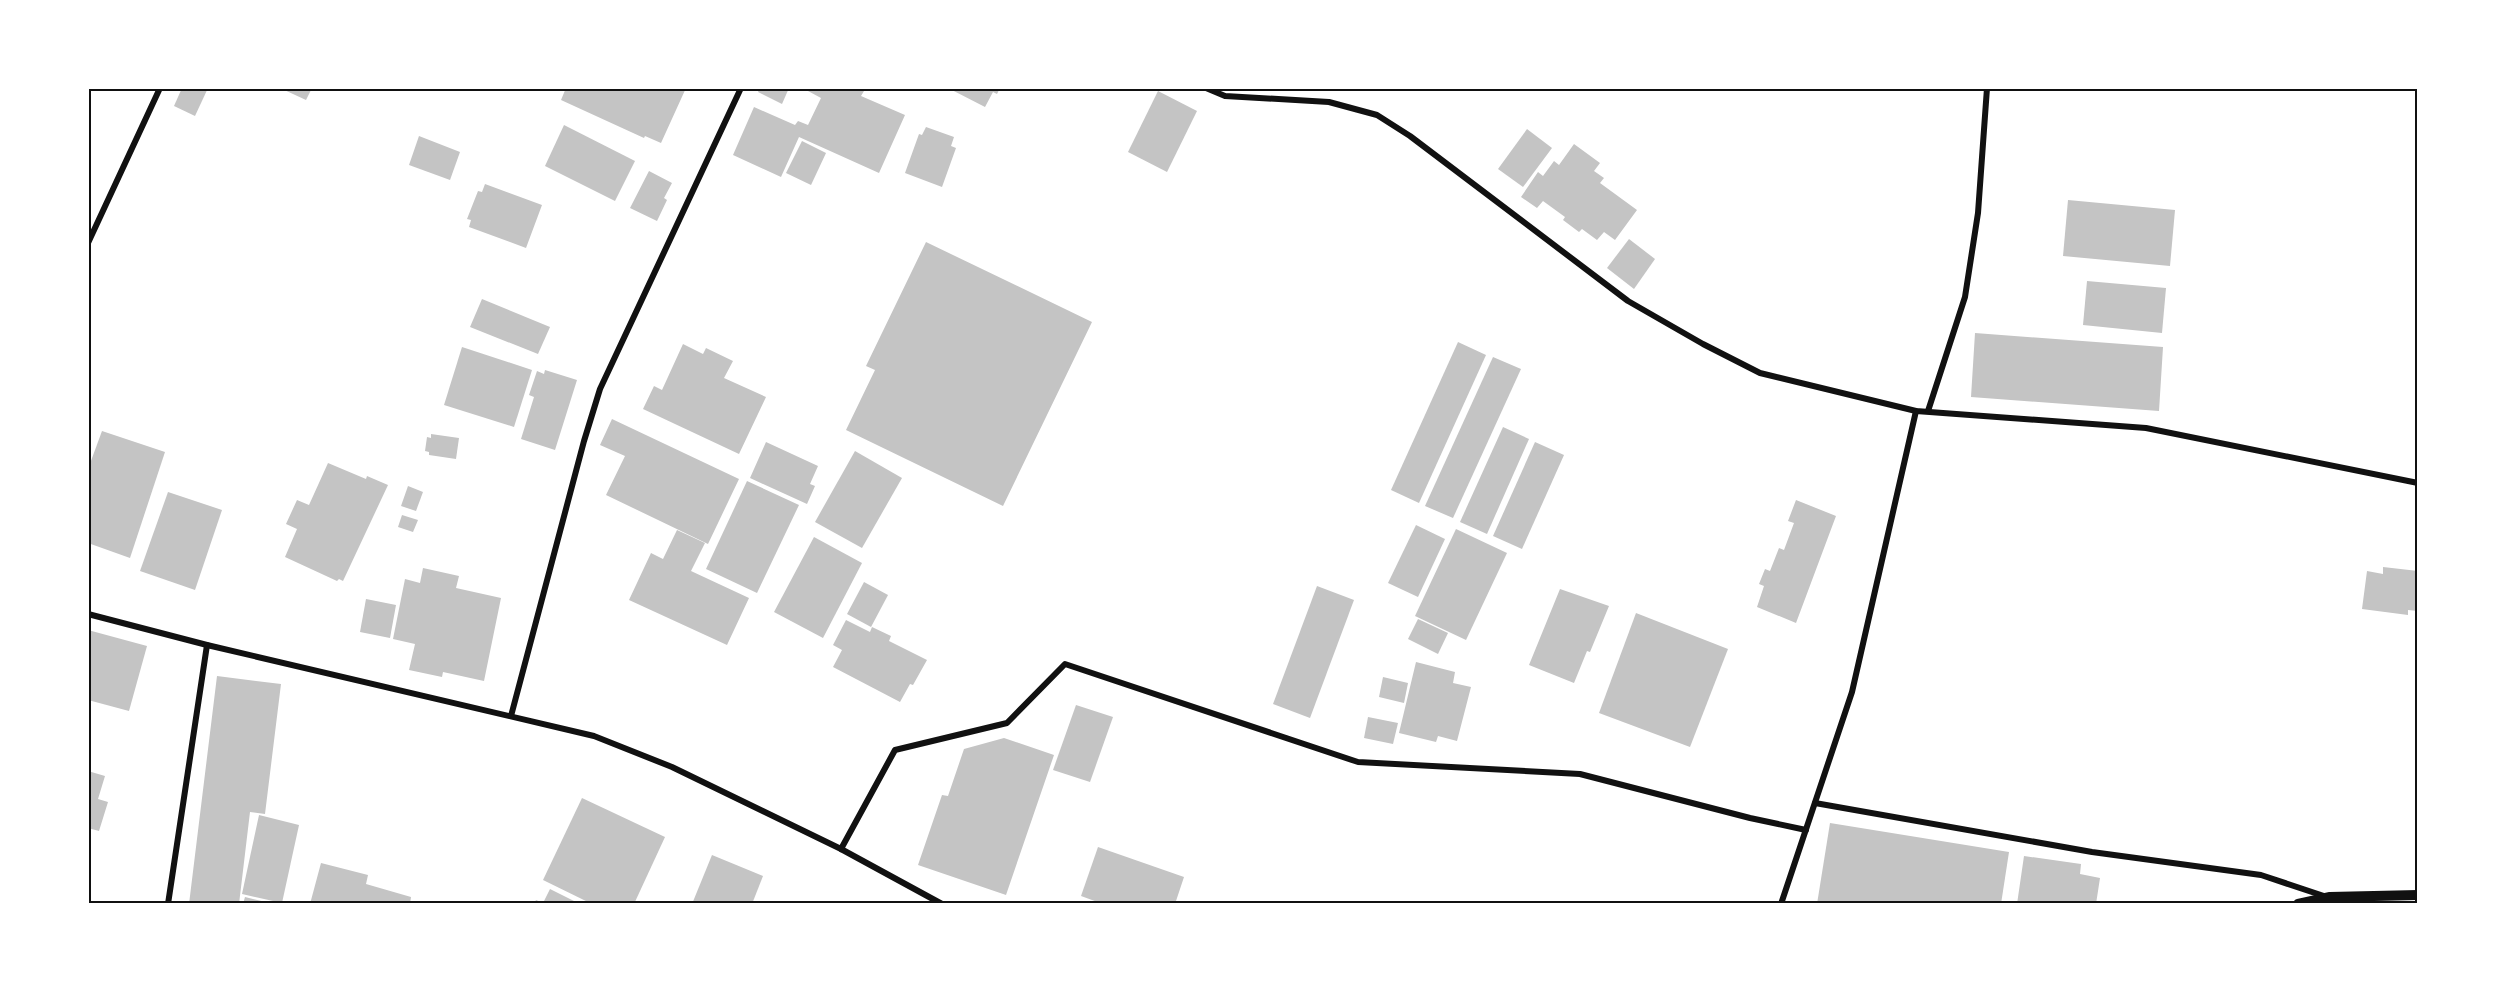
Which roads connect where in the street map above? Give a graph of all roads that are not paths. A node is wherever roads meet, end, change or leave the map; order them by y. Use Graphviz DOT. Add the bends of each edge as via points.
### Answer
graph roads {
  1 [pos="160,88"];
  2 [pos="741,88"];
  3 [pos="1206,88"];
  4 [pos="1987,88"];
  5 [pos="88,243"];
  6 [pos="1916,411"];
  7 [pos="1928,411"];
  8 [pos="2418,483"];
  9 [pos="88,614"];
  10 [pos="207,645"];
  11 [pos="511,716"];
  12 [pos="1815,803"];
  13 [pos="1806,830"];
  14 [pos="841,849"];
  15 [pos="2418,895"];
  16 [pos="2330,897"];
  17 [pos="168,903"];
  18 [pos="942,903"];
  19 [pos="1781,903"];
  20 [pos="2298,903"];
  1 -- 5 [label="street"];
  2 -- 11 [label="street" via="600,389"];
  3 -- 6 [label="street" via="1225,96 1329,102 1377,115 1628,301 1703,344 1760,373"];
  4 -- 7 [label="street" via="1978,213 1965,297"];
  6 -- 7 [label="street"];
  6 -- 12 [label="street" via="1852,692"];
  7 -- 8 [label="street" via="2146,428"];
  9 -- 10 [label="street"];
  10 -- 11 [label="street"];
  10 -- 17 [label="street"];
  11 -- 14 [label="street" via="594,736 672,767"];
  12 -- 13 [label="street"];
  12 -- 16 [label="street" via="2092,852 2261,875"];
  13 -- 14 [label="street" via="1580,774 1358,762 1065,664 1006,723 895,750"];
  13 -- 19 [label="street"];
  14 -- 18 [label="street"];
  15 -- 16 [label="street"];
  16 -- 20 [label="street"];
}
